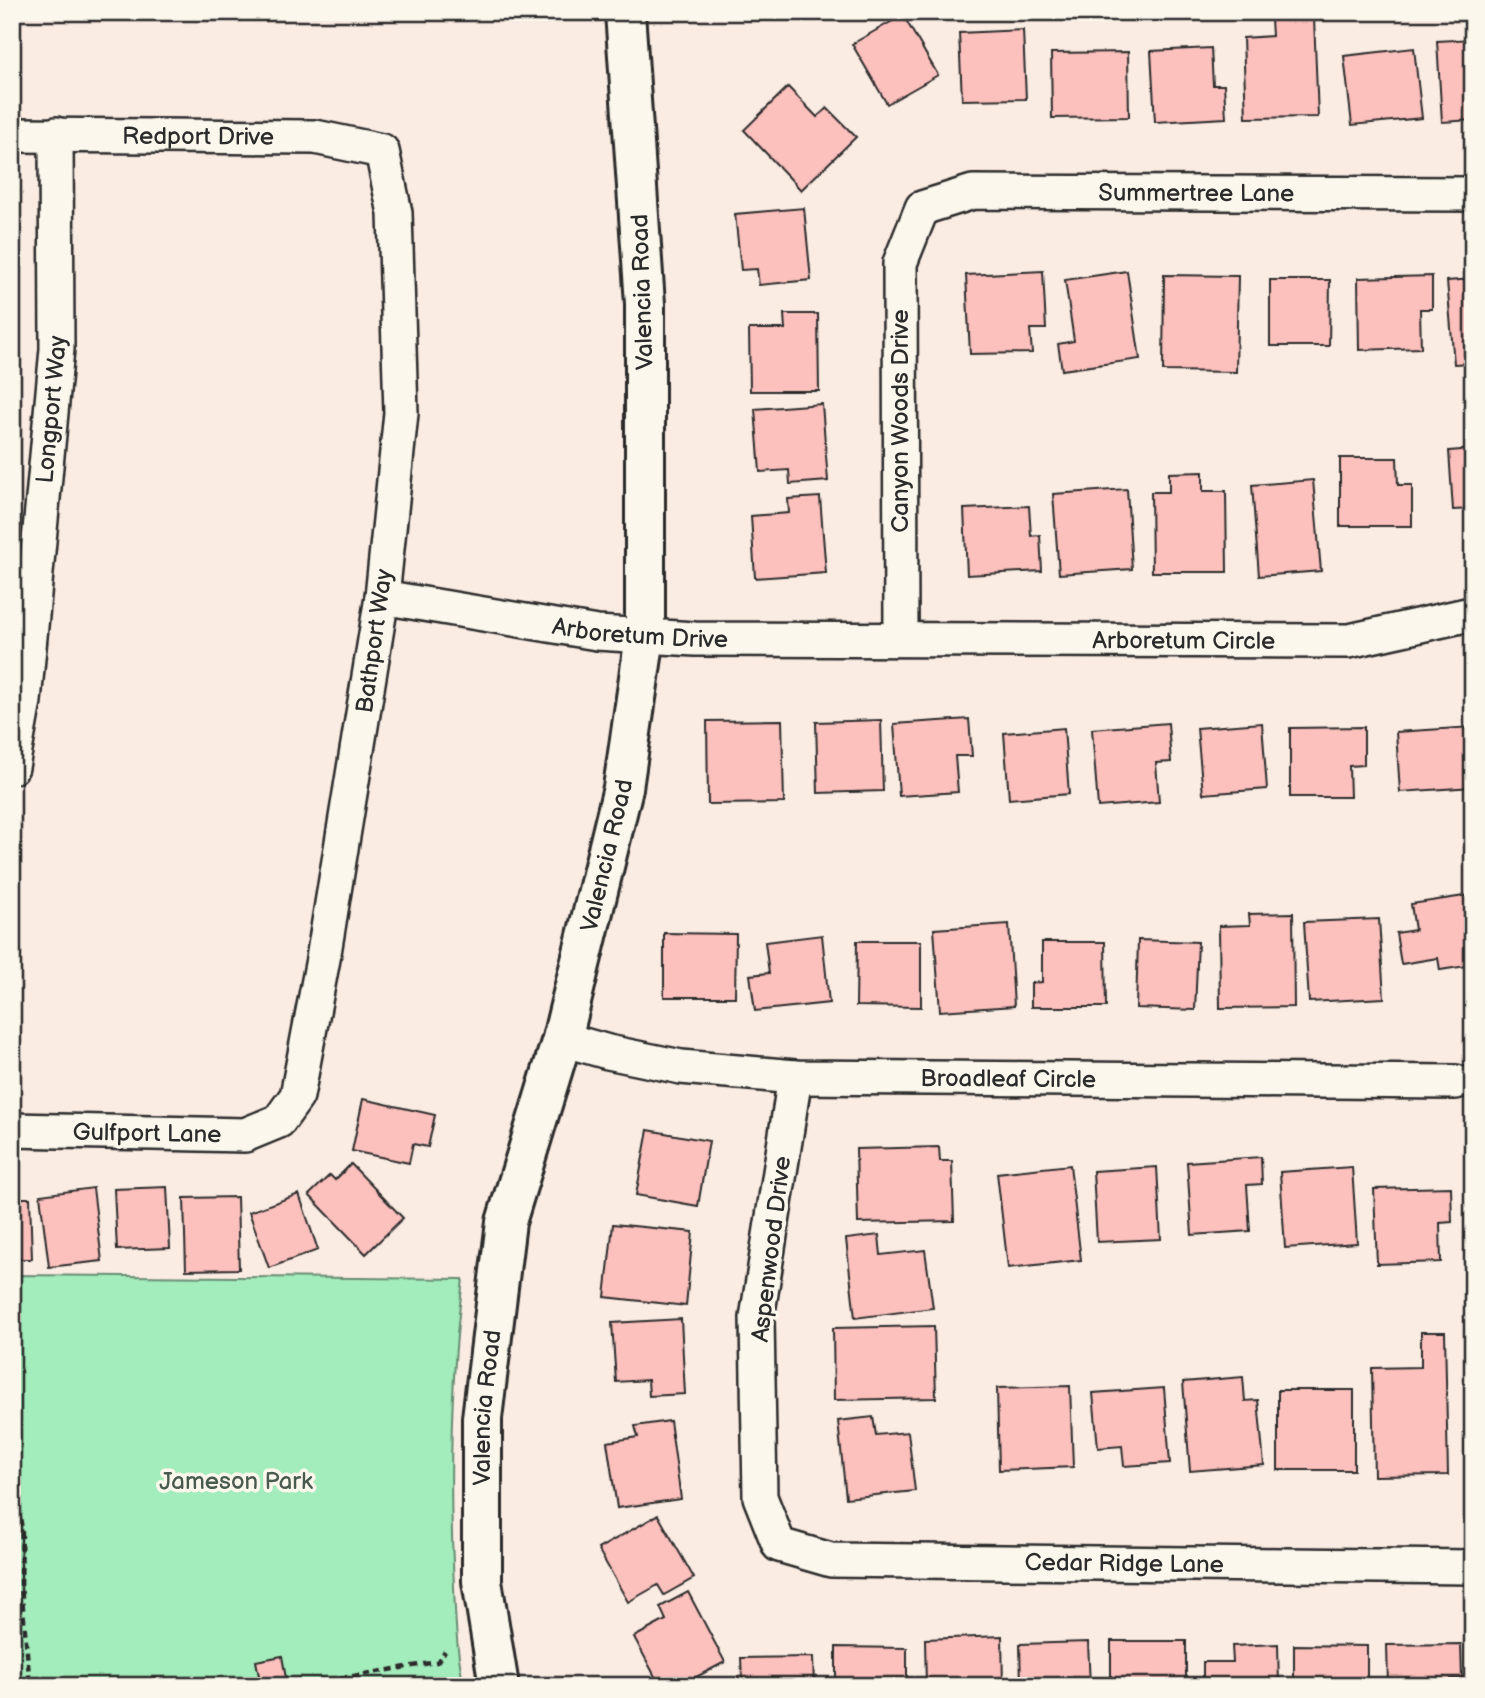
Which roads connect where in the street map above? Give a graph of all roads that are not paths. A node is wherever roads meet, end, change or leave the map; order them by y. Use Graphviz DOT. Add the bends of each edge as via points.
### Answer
graph roads {
  1 [pos="625,12"];
  2 [pos="56,134"];
  3 [pos="12,135"];
  4 [pos="382,151"];
  5 [pos="1473,194"];
  6 [pos="922,208"];
  7 [pos="382,597"];
  8 [pos="1466,615"];
  9 [pos="645,636"];
  10 [pos="901,639"];
  11 [pos="12,767"];
  12 [pos="562,1039"];
  13 [pos="795,1077"];
  14 [pos="1456,1082"];
  15 [pos="279,1121"];
  16 [pos="12,1130"];
  17 [pos="779,1545"];
  18 [pos="1473,1567"];
  19 [pos="499,1686"];
  1 -- 9 [label="street, Valencia Road" via="645,304"];
  2 -- 3 [label="street, Redport Drive"];
  2 -- 4 [label="street, Redport Drive" via="315,137"];
  2 -- 11 [label="street, Longport Way" via="57,349 24,701"];
  4 -- 7 [label="street, Bathport Way" via="395,213 401,413"];
  5 -- 6 [label="street, Summertree Lane" via="973,192"];
  6 -- 10 [label="street, Canyon Woods Drive" via="900,263"];
  7 -- 9 [label="street, Arboretum Drive" via="597,633"];
  7 -- 15 [label="street, Bathport Way" via="297,1096"];
  8 -- 10 [label="street, Arboretum Circle" via="1349,641"];
  9 -- 10 [label="street, Arboretum Drive"];
  9 -- 12 [label="street, Valencia Road" via="623,788"];
  12 -- 13 [label="street, Broadleaf Circle" via="681,1067"];
  12 -- 19 [label="street, Valencia Road" via="506,1223 482,1418 482,1581"];
  13 -- 14 [label="street, Broadleaf Circle"];
  13 -- 17 [label="street, Aspenwood Drive" via="757,1318 760,1497"];
  15 -- 16 [label="street, Gulfport Lane" via="245,1135"];
  17 -- 18 [label="street, Cedar Ridge Lane" via="831,1560"];
}
